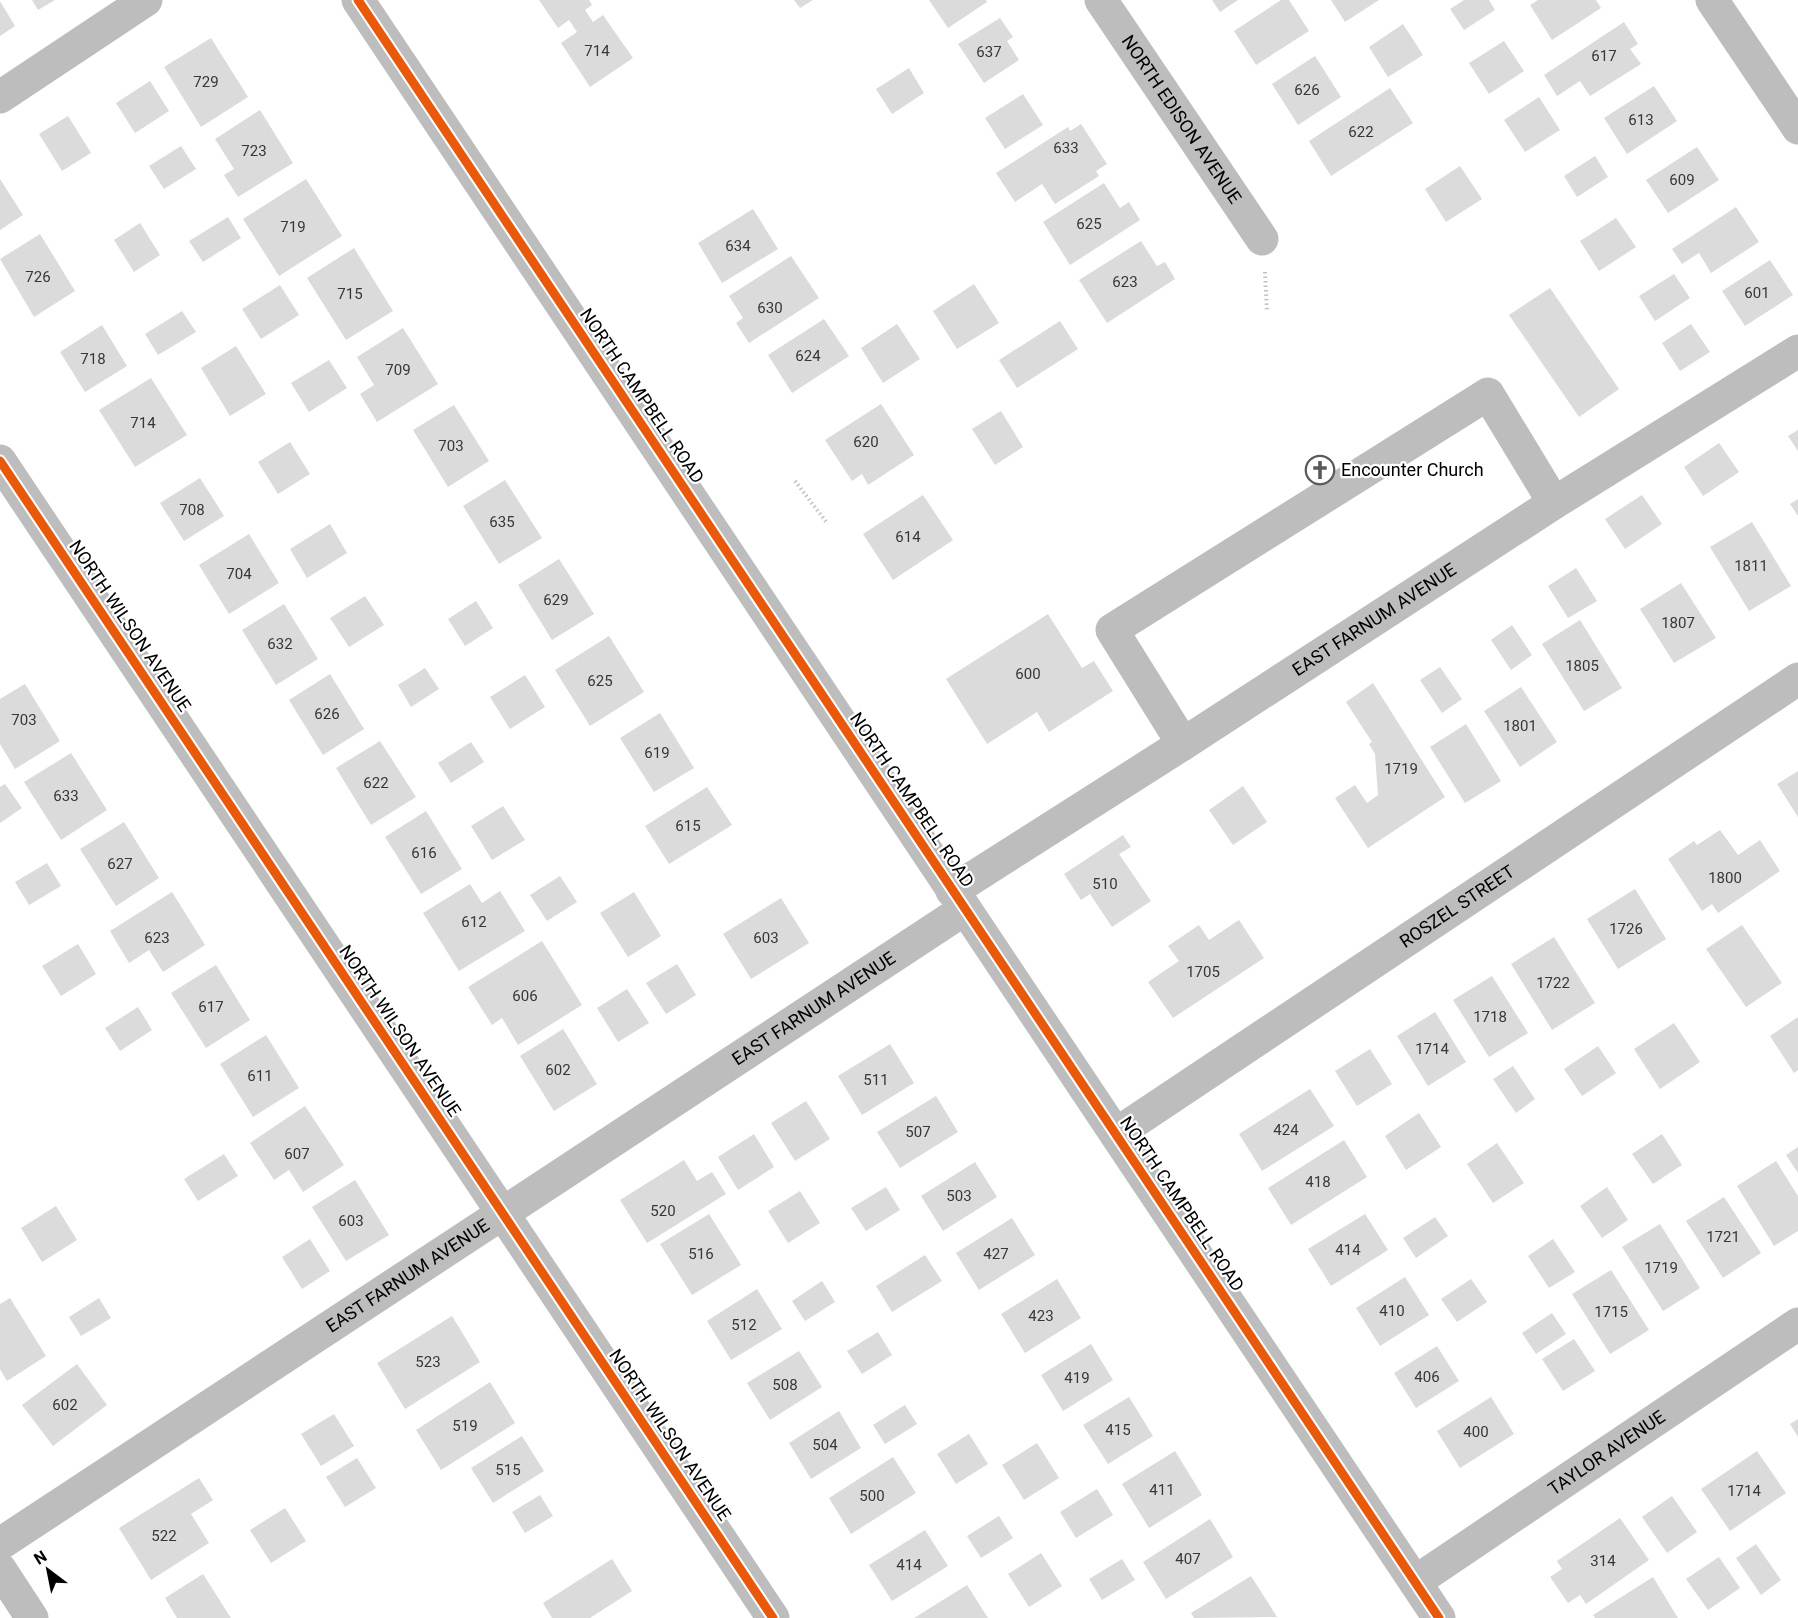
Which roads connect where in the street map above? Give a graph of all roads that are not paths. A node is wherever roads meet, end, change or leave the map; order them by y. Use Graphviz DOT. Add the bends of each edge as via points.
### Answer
graph roads {
  1 [pos="146,0"];
  2 [pos="358,0"];
  3 [pos="1101,0"];
  4 [pos="1712,0"];
  5 [pos="0,97"];
  6 [pos="1798,128"];
  7 [pos="1262,239"];
  8 [pos="1798,351"];
  9 [pos="0,461"];
  10 [pos="1554,502"];
  11 [pos="1798,679"];
  12 [pos="1183,744"];
  13 [pos="959,900"];
  14 [pos="1116,1134"];
  15 [pos="501,1213"];
  16 [pos="1798,1324"];
  17 [pos="0,1544"];
  18 [pos="0,1569"];
  19 [pos="1414,1582"];
  20 [pos="32,1618"];
  21 [pos="772,1618"];
  22 [pos="1439,1618"];
  1 -- 5 [label="street"];
  2 -- 13 [label="street, NORTH CAMPBELL ROAD"];
  3 -- 7 [label="street, NORTH EDISON AVENUE"];
  4 -- 6 [label="street"];
  8 -- 10 [label="street, EAST FARNUM AVENUE"];
  9 -- 15 [label="street, NORTH WILSON AVENUE"];
  10 -- 12 [label="street, EAST FARNUM AVENUE"];
  10 -- 12 [label="street" via="1488,394 1112,630"];
  11 -- 14 [label="street, ROSZEL STREET"];
  12 -- 13 [label="street, EAST FARNUM AVENUE"];
  13 -- 14 [label="street, NORTH CAMPBELL ROAD"];
  13 -- 15 [label="street, EAST FARNUM AVENUE"];
  14 -- 19 [label="street, NORTH CAMPBELL ROAD"];
  15 -- 17 [label="street, EAST FARNUM AVENUE"];
  15 -- 21 [label="street, NORTH WILSON AVENUE"];
  16 -- 19 [label="street, TAYLOR AVENUE"];
  18 -- 20 [label="street"];
  19 -- 22 [label="street, NORTH CAMPBELL ROAD"];
}
